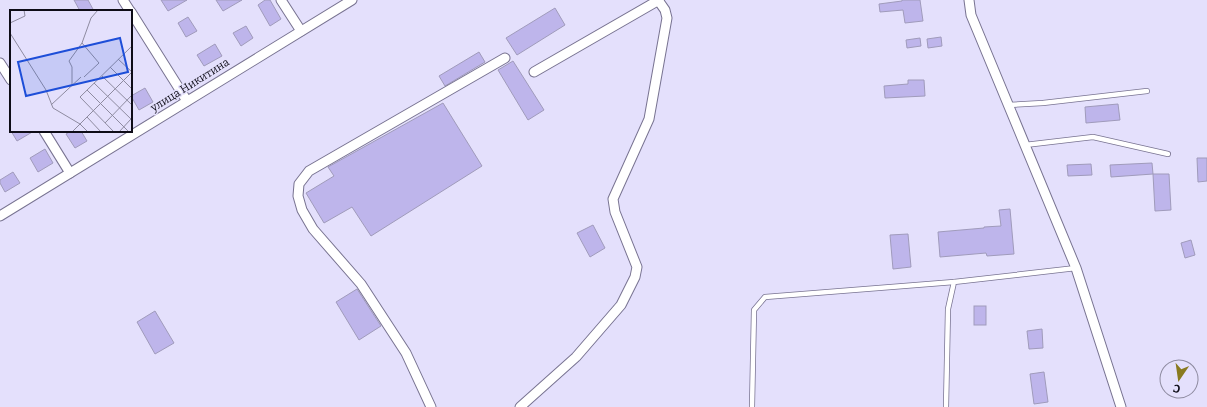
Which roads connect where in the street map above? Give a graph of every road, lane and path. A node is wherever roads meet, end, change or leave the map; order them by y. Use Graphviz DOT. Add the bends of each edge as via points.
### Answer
graph roads {
  1 [pos="123,0"];
  2 [pos="281,0"];
  3 [pos="352,0"];
  4 [pos="659,0"];
  5 [pos="969,0"];
  6 [pos="130,10"];
  7 [pos="132,14"];
  8 [pos="301,31"];
  9 [pos="505,58"];
  10 [pos="0,63"];
  11 [pos="534,72"];
  12 [pos="10,78"];
  13 [pos="1147,91"];
  14 [pos="187,101"];
  15 [pos="1008,105"];
  16 [pos="45,132"];
  17 [pos="1025,145"];
  18 [pos="1168,154"];
  19 [pos="70,173"];
  20 [pos="0,216"];
  21 [pos="1076,268"];
  22 [pos="954,282"];
  23 [pos="432,407"];
  24 [pos="520,407"];
  25 [pos="752,407"];
  26 [pos="946,407"];
  27 [pos="1121,407"];
  1 -- 6 [label="street"];
  2 -- 8 [label="street"];
  3 -- 8 [label="street, улица Никитина"];
  4 -- 11 [label="street"];
  4 -- 24 [label="street" via="667,18 649,119 614,199 615,212 637,267 635,277 620,305 576,357"];
  5 -- 15 [label="street" via="970,15"];
  7 -- 14 [label="street"];
  8 -- 14 [label="street, улица Никитина"];
  9 -- 23 [label="street" via="309,171 299,184 298,196 309,222 361,284 406,353"];
  10 -- 12 [label="street"];
  13 -- 15 [label="lane"];
  14 -- 19 [label="street, улица Никитина"];
  15 -- 17 [label="street"];
  16 -- 19 [label="street"];
  17 -- 18 [label="lane" via="1093,137"];
  17 -- 21 [label="street"];
  19 -- 20 [label="street, улица Никитина"];
  21 -- 22 [label="lane"];
  21 -- 27 [label="street"];
  22 -- 25 [label="lane" via="765,297 754,310"];
  22 -- 26 [label="lane" via="948,309"];
}
